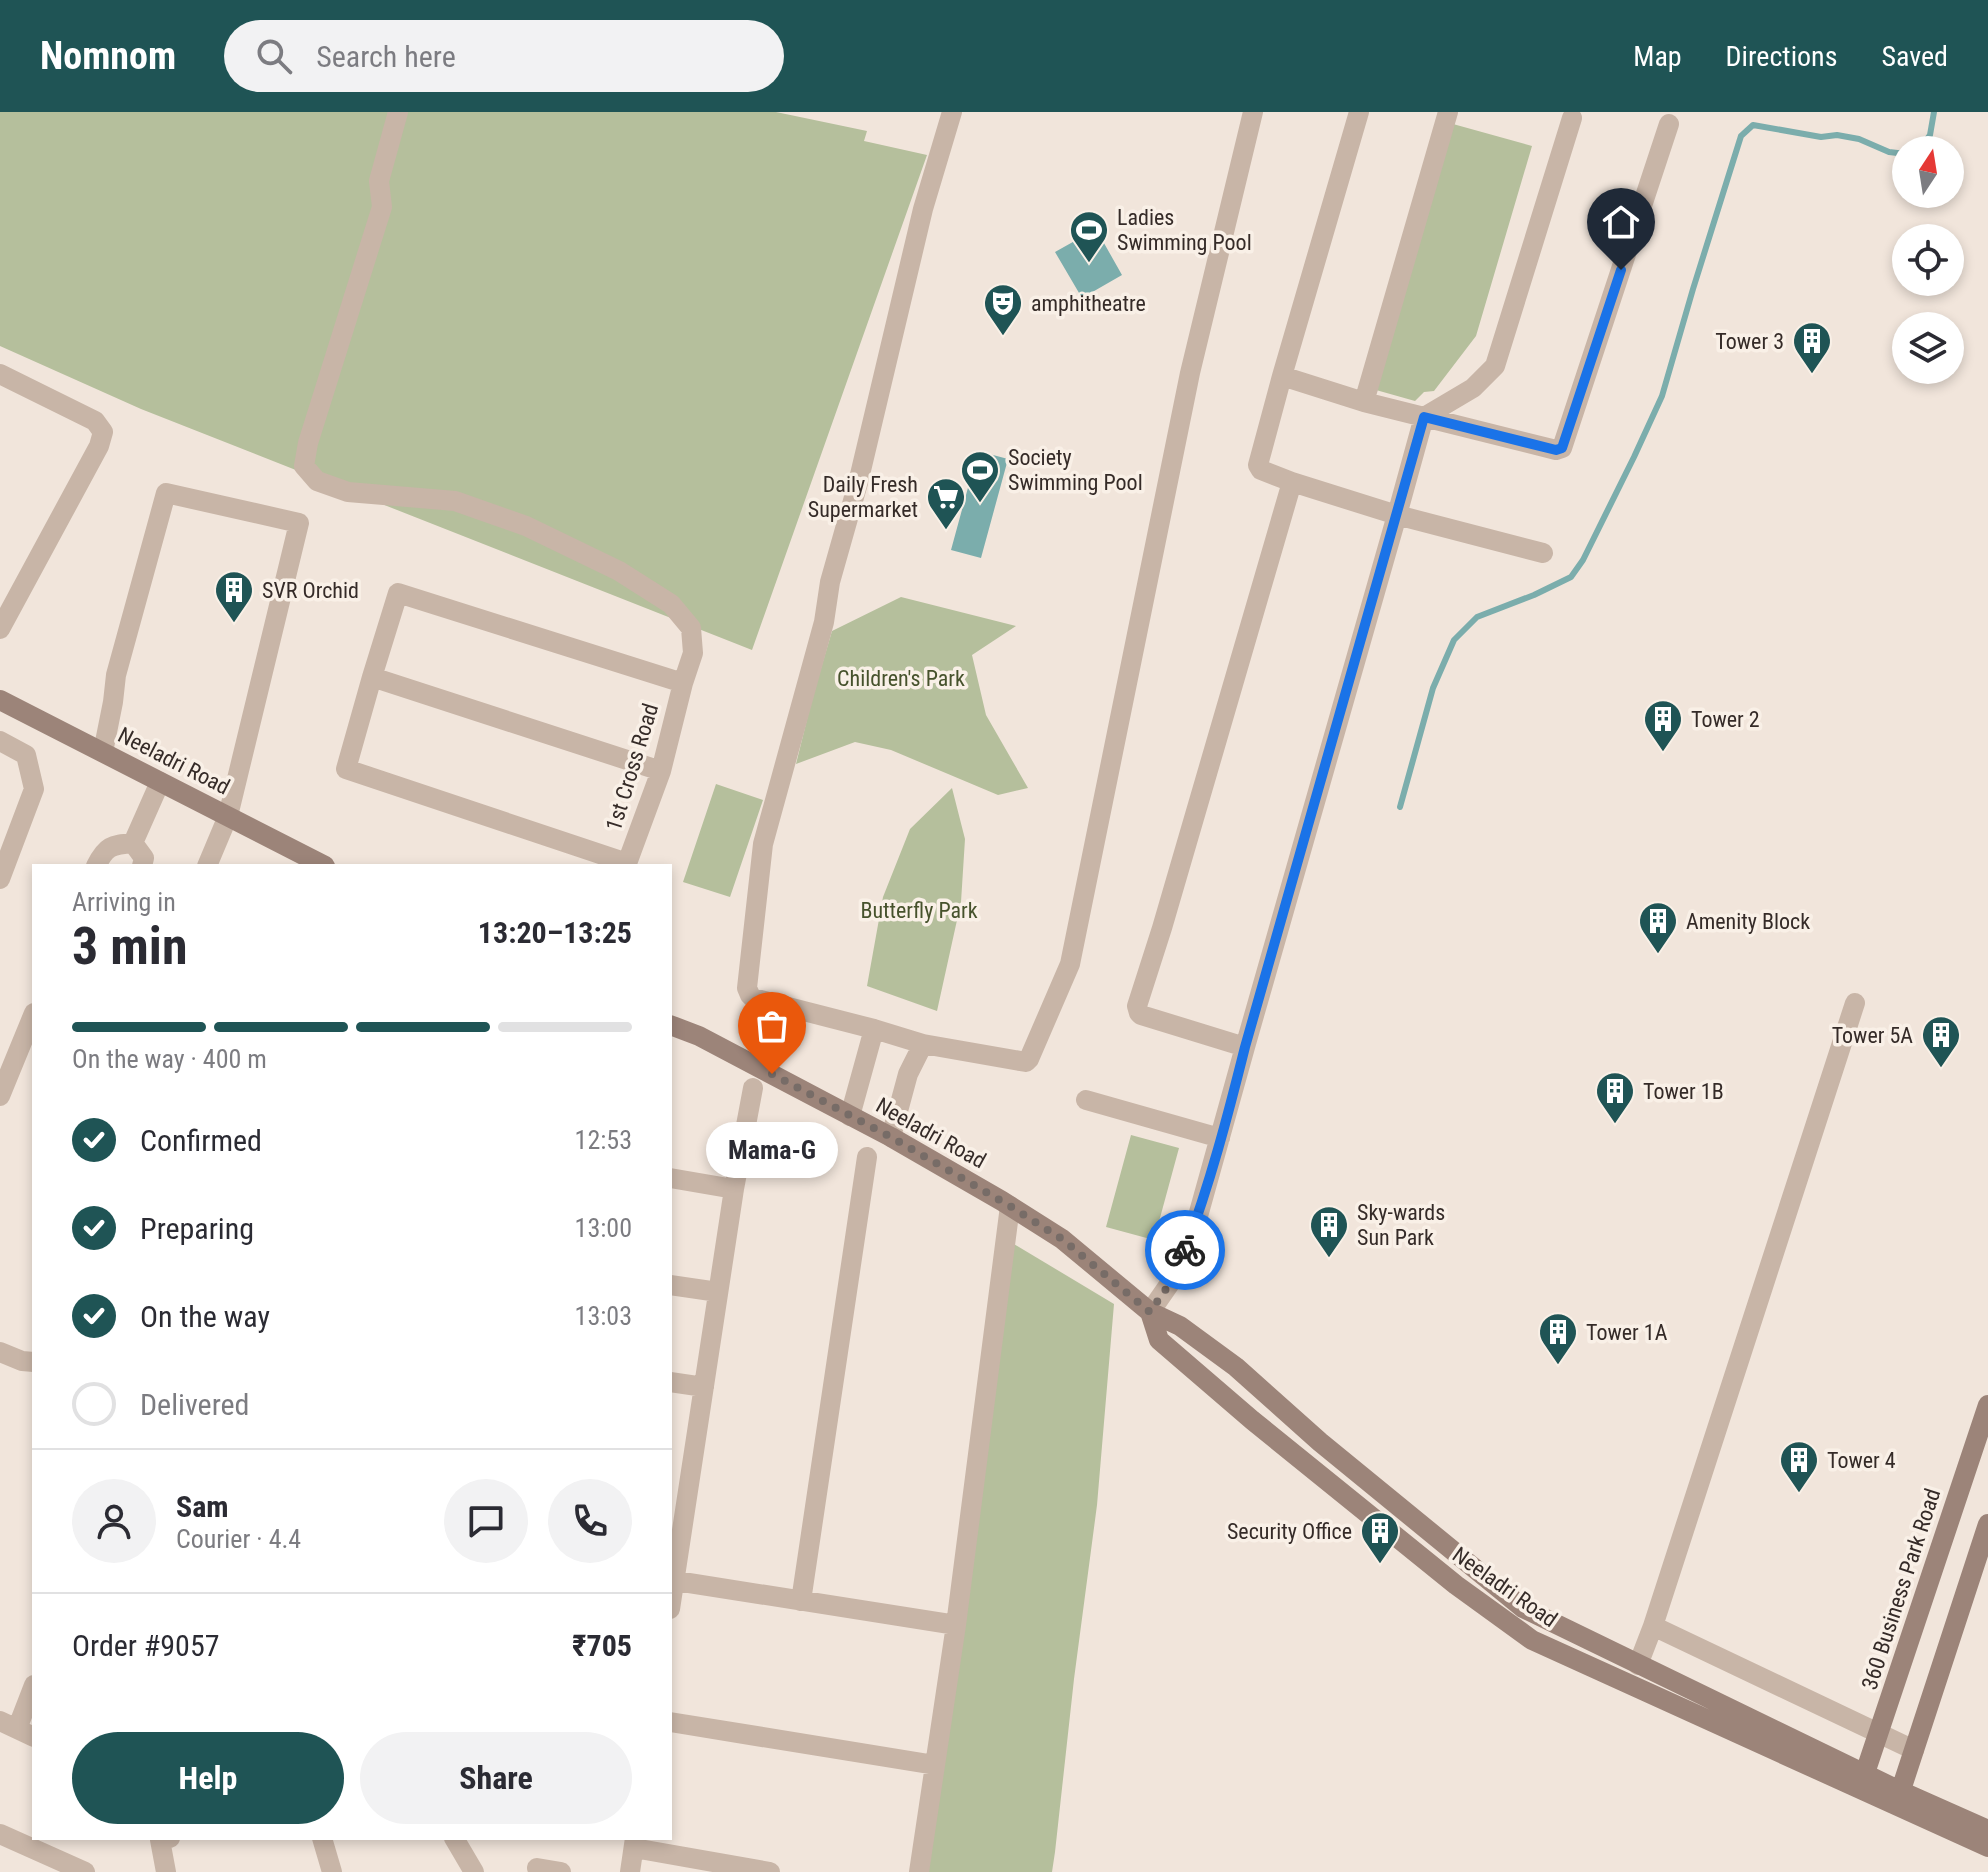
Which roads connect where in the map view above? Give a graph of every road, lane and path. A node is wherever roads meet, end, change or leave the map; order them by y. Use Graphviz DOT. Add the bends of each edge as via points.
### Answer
graph roads {
  1 [pos="398,112"];
  2 [pos="952,112"];
  3 [pos="1253,112"];
  4 [pos="1359,112"];
  5 [pos="1448,112"];
  6 [pos="1572,118"];
  7 [pos="1669,124"];
  8 [pos="0,374"];
  9 [pos="1282,376"];
  10 [pos="1364,402"];
  11 [pos="1424,417"];
  12 [pos="1292,482"];
  13 [pos="1397,515"];
  14 [pos="1543,553"];
  15 [pos="0,629"];
  16 [pos="372,677"];
  17 [pos="683,683"];
  18 [pos="0,700"];
  19 [pos="0,741"];
  20 [pos="103,752"];
  21 [pos="661,771"];
  22 [pos="160,782"];
  23 [pos="228,816"];
  24 [pos="133,843"];
  25 [pos="97,864"];
  26 [pos="142,864"];
  27 [pos="208,864"];
  28 [pos="321,864"];
  29 [pos="626,864"];
  30 [pos="0,879"];
  31 [pos="1855,1003"];
  32 [pos="32,1018"];
  33 [pos="672,1026"];
  34 [pos="874,1029"];
  35 [pos="923,1044"];
  36 [pos="1245,1047"];
  37 [pos="753,1088"];
  38 [pos="0,1096"];
  39 [pos="1086,1100"];
  40 [pos="850,1116"];
  41 [pos="891,1137"];
  42 [pos="1220,1138"];
  43 [pos="867,1157"];
  44 [pos="672,1178"];
  45 [pos="734,1189"];
  46 [pos="1010,1206"];
  47 [pos="672,1285"];
  48 [pos="718,1292"];
  49 [pos="1150,1312"];
  50 [pos="0,1352"];
  51 [pos="32,1362"];
  52 [pos="672,1382"];
  53 [pos="704,1387"];
  54 [pos="1988,1405"];
  55 [pos="1305,1430"];
  56 [pos="1288,1450"];
  57 [pos="680,1483"];
  58 [pos="1988,1524"];
  59 [pos="672,1580"];
  60 [pos="801,1601"];
  61 [pos="956,1625"];
  62 [pos="1653,1626"];
  63 [pos="1638,1665"];
  64 [pos="32,1690"];
  65 [pos="672,1722"];
  66 [pos="17,1729"];
  67 [pos="1879,1733"];
  68 [pos="1914,1750"];
  69 [pos="935,1765"];
  70 [pos="1862,1781"];
  71 [pos="1898,1798"];
  72 [pos="1988,1830"];
  73 [pos="0,1834"];
  74 [pos="160,1840"];
  75 [pos="323,1840"];
  76 [pos="455,1840"];
  77 [pos="635,1843"];
  78 [pos="1988,1847"];
  79 [pos="537,1868"];
  80 [pos="85,1872"];
  81 [pos="166,1872"];
  82 [pos="332,1872"];
  83 [pos="474,1872"];
  84 [pos="561,1872"];
  85 [pos="630,1872"];
  86 [pos="770,1872"];
  87 [pos="919,1872"];
  1 -- 17 [label="street, 1st Cross Road" via="379,181 382,207 304,466 317,481 348,492 455,501 526,526 619,571 671,604 691,628 693,653"];
  2 -- 34 [label="street" via="763,844 747,988 753,998"];
  3 -- 35 [label="street" via="1190,373 1070,964 1026,1062"];
  4 -- 9 [label="street"];
  5 -- 10 [label="street"];
  6 -- 11 [label="street" via="1495,366 1473,388"];
  7 -- 11 [label="street" via="1562,448"];
  8 -- 15 [label="street" via="95,421 103,432"];
  9 -- 10 [label="street"];
  9 -- 12 [label="street" via="1258,465"];
  10 -- 11 [label="street"];
  11 -- 13 [label="street"];
  12 -- 13 [label="street"];
  12 -- 36 [label="street" via="1137,1006 1141,1015"];
  13 -- 14 [label="street"];
  13 -- 36 [label="street"];
  16 -- 17 [label="street" via="398,593"];
  16 -- 21 [label="street"];
  16 -- 29 [label="street" via="346,769"];
  17 -- 21 [label="street, 1st Cross Road"];
  18 -- 20 [label="main road, Neeladri Road"];
  19 -- 30 [label="street" via="26,755 34,789"];
  20 -- 22 [label="main road, Neeladri Road"];
  20 -- 23 [label="street" via="116,675 166,493 299,523"];
  21 -- 29 [label="street, 1st Cross Road"];
  22 -- 23 [label="main road, Neeladri Road"];
  22 -- 24 [label="street"];
  23 -- 27 [label="street"];
  23 -- 28 [label="main road, Neeladri Road"];
  24 -- 25 [label="street" via="115,844"];
  24 -- 26 [label="street"];
  31 -- 62 [label="street"];
  32 -- 38 [label="street"];
  33 -- 40 [label="main road, Neeladri Road"];
  34 -- 35 [label="street"];
  34 -- 40 [label="street"];
  35 -- 41 [label="street" via="908,1074"];
  36 -- 42 [label="street"];
  37 -- 45 [label="street"];
  39 -- 42 [label="street"];
  40 -- 41 [label="main road, Neeladri Road"];
  41 -- 46 [label="main road, Neeladri Road"];
  42 -- 49 [label="street" via="1175,1276"];
  43 -- 60 [label="street"];
  44 -- 45 [label="street"];
  45 -- 48 [label="street"];
  46 -- 49 [label="main road, Neeladri Road" via="1062,1239"];
  46 -- 61 [label="street"];
  47 -- 48 [label="street"];
  48 -- 53 [label="street"];
  49 -- 55 [label="main road, Neeladri Road" via="1180,1326 1236,1367"];
  49 -- 56 [label="main road, Neeladri Road" via="1159,1340"];
  50 -- 51 [label="street"];
  52 -- 53 [label="street"];
  53 -- 57 [label="street"];
  54 -- 67 [label="main road, 360 Business Park Road"];
  55 -- 56 [label="main road"];
  55 -- 63 [label="main road, Neeladri Road" via="1523,1608"];
  56 -- 70 [label="main road, Neeladri Road" via="1532,1640"];
  57 -- 59 [label="street"];
  58 -- 68 [label="main road"];
  59 -- 60 [label="street"];
  60 -- 61 [label="street"];
  61 -- 69 [label="street"];
  62 -- 63 [label="street"];
  62 -- 67 [label="street"];
  63 -- 70 [label="main road, Neeladri Road"];
  64 -- 66 [label="street"];
  65 -- 69 [label="street"];
  67 -- 68 [label="street"];
  67 -- 70 [label="main road, 360 Business Park Road"];
  68 -- 71 [label="main road"];
  69 -- 87 [label="street"];
  70 -- 71 [label="main road, Neeladri Road"];
  71 -- 72 [label="main road, Neeladri Road"];
  71 -- 78 [label="main road, Neeladri Road"];
  73 -- 80 [label="street"];
  74 -- 81 [label="street"];
  75 -- 82 [label="street"];
  76 -- 83 [label="street"];
  77 -- 85 [label="street"];
  77 -- 86 [label="street"];
  79 -- 84 [label="street"];
}
